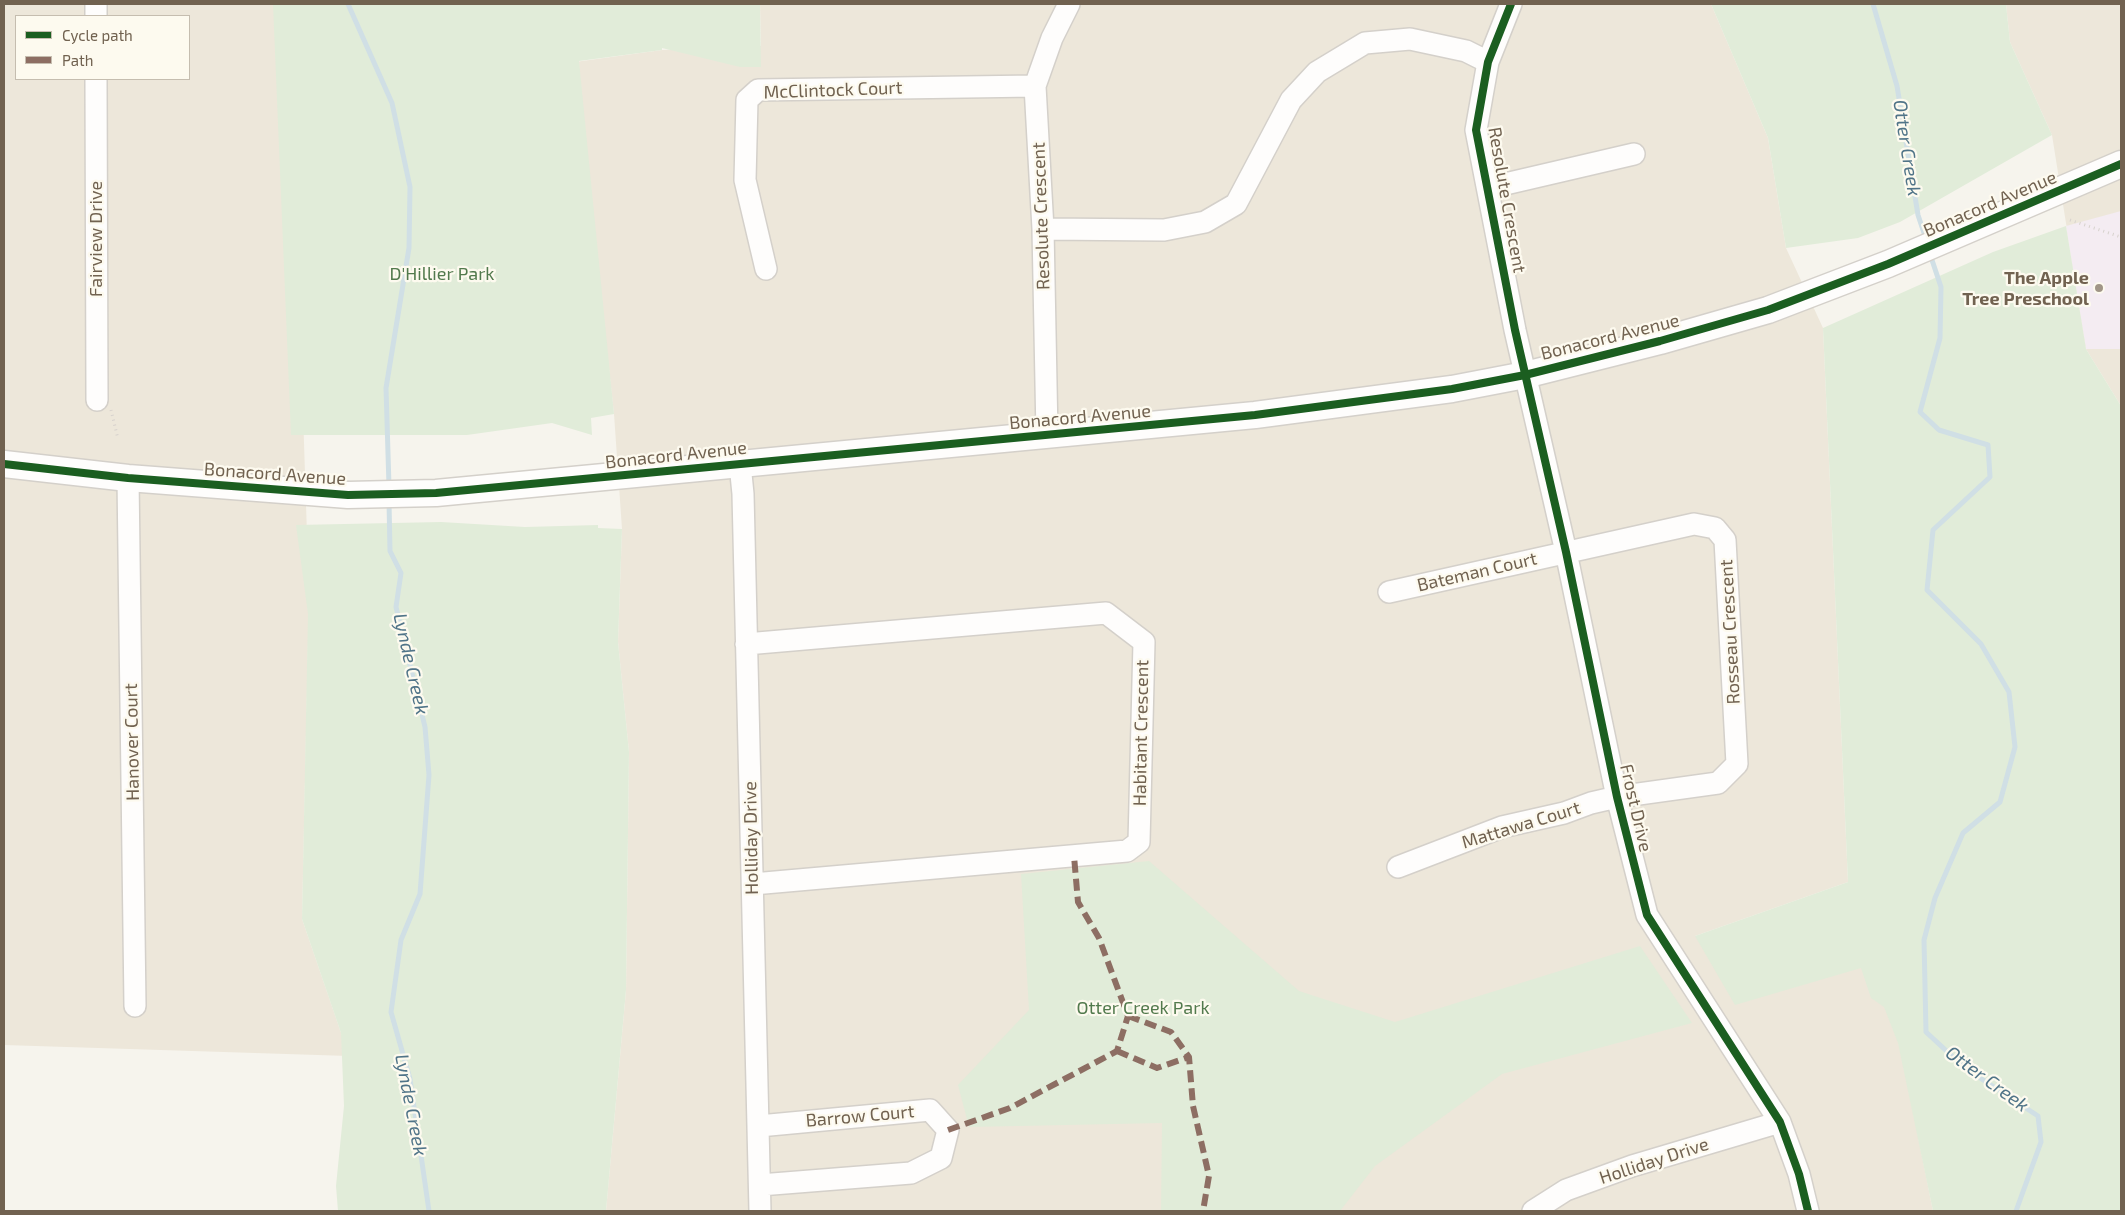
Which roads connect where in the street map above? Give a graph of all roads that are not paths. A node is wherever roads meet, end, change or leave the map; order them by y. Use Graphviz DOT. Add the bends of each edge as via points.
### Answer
graph roads {
  1 [pos="1069,4"];
  2 [pos="1511,4"];
  3 [pos="1488,62"];
  4 [pos="96,80"];
  5 [pos="1035,86"];
  6 [pos="1634,154"];
  7 [pos="2121,164"];
  8 [pos="1488,188"];
  9 [pos="1043,229"];
  10 [pos="766,269"];
  11 [pos="1525,375"];
  12 [pos="97,400"];
  13 [pos="1047,435"];
  14 [pos="4,464"];
  15 [pos="740,464"];
  16 [pos="128,478"];
  17 [pos="1566,552"];
  18 [pos="1389,592"];
  19 [pos="746,644"];
  20 [pos="1618,797"];
  21 [pos="1398,867"];
  22 [pos="753,884"];
  23 [pos="135,1006"];
  24 [pos="1780,1122"];
  25 [pos="759,1126"];
  26 [pos="760,1185"];
  27 [pos="760,1211"];
  28 [pos="1533,1211"];
  29 [pos="1808,1211"];
  1 -- 5 [label="street, Resolute Crescent" via="1052,38"];
  2 -- 3 [label="street, Resolute Crescent"];
  3 -- 8 [label="street, Resolute Crescent" via="1476,130"];
  3 -- 9 [label="street" via="1466,51 1410,39 1365,43 1317,72 1291,100 1236,204 1229,209 1205,222 1164,230"];
  4 -- 12 [label="street, Fairview Drive"];
  5 -- 9 [label="street, Resolute Crescent"];
  5 -- 10 [label="street, McClintock Court" via="758,90 747,100 745,180"];
  6 -- 8 [label="street"];
  7 -- 11 [label="street, Bonacord Avenue" via="1888,264 1768,310"];
  8 -- 11 [label="street, Resolute Crescent"];
  9 -- 13 [label="street, Resolute Crescent"];
  11 -- 13 [label="street, Bonacord Avenue" via="1452,389 1256,415"];
  11 -- 17 [label="street, Frost Drive"];
  13 -- 15 [label="street, Bonacord Avenue"];
  14 -- 16 [label="street, Bonacord Avenue"];
  15 -- 16 [label="street, Bonacord Avenue" via="436,493 348,495"];
  15 -- 19 [label="street, Holliday Drive"];
  16 -- 23 [label="street, Hanover Court"];
  17 -- 18 [label="street, Bateman Court"];
  17 -- 20 [label="street, Frost Drive"];
  17 -- 20 [label="street, Rosseau Crescent" via="1694,524 1715,528 1725,540 1737,764 1718,783"];
  19 -- 22 [label="street, Holliday Drive"];
  19 -- 22 [label="street, Habitant Crescent" via="1106,613 1144,642 1139,842 1127,852"];
  20 -- 21 [label="street, Mattawa Court" via="1502,827"];
  20 -- 24 [label="street, Frost Drive" via="1646,915"];
  22 -- 25 [label="street, Holliday Drive"];
  24 -- 28 [label="street, Holliday Drive" via="1632,1166 1566,1190"];
  24 -- 29 [label="street, Frost Drive" via="1799,1174"];
  25 -- 26 [label="street, Holliday Drive"];
  25 -- 26 [label="street, Barrow Court" via="930,1110 948,1130 941,1158 911,1173"];
  26 -- 27 [label="street, Holliday Drive"];
}
